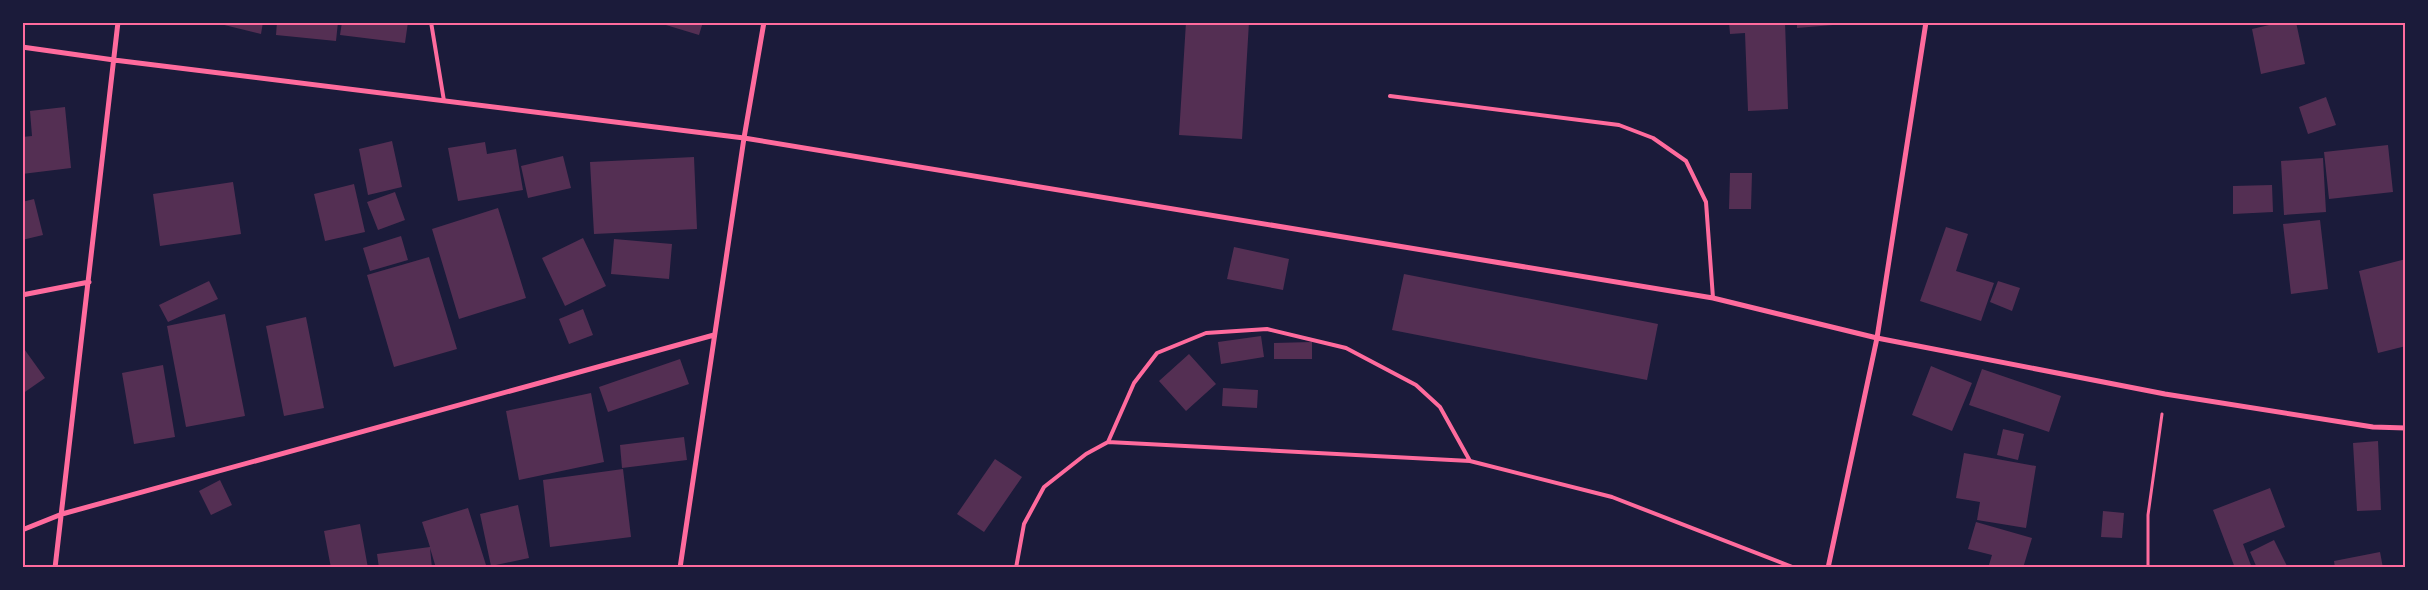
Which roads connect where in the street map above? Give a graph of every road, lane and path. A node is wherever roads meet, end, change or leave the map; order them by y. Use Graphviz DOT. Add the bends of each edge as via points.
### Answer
graph roads {
  1 [pos="118,22"];
  2 [pos="431,22"];
  3 [pos="764,22"];
  4 [pos="1926,22"];
  5 [pos="22,47"];
  6 [pos="114,60"];
  7 [pos="1390,96"];
  8 [pos="444,101"];
  9 [pos="744,138"];
  10 [pos="89,282"];
  11 [pos="22,295"];
  12 [pos="1713,298"];
  13 [pos="714,335"];
  14 [pos="1877,338"];
  15 [pos="2165,394"];
  16 [pos="2406,428"];
  17 [pos="1108,442"];
  18 [pos="1470,461"];
  19 [pos="62,514"];
  20 [pos="22,530"];
  21 [pos="55,568"];
  22 [pos="680,568"];
  23 [pos="1016,568"];
  24 [pos="1795,568"];
  25 [pos="1828,568"];
  26 [pos="2148,568"];
  1 -- 6 [label="street"];
  2 -- 8 [label="lane"];
  3 -- 9 [label="street"];
  4 -- 14 [label="street"];
  5 -- 6 [label="street"];
  6 -- 8 [label="street"];
  6 -- 10 [label="street"];
  7 -- 12 [label="lane" via="1618,125 1653,138 1686,161 1706,202"];
  8 -- 9 [label="street"];
  9 -- 12 [label="street"];
  9 -- 13 [label="street"];
  10 -- 11 [label="street"];
  10 -- 19 [label="street"];
  12 -- 14 [label="street"];
  13 -- 19 [label="street"];
  13 -- 22 [label="street"];
  14 -- 15 [label="street"];
  14 -- 25 [label="street"];
  15 -- 16 [label="street" via="2373,427"];
  15 -- 26 [label="path" via="2148,515"];
  17 -- 18 [label="lane"];
  17 -- 18 [label="lane" via="1134,383 1157,353 1206,333 1267,329 1346,348 1416,385 1440,407"];
  17 -- 23 [label="lane" via="1086,454 1044,487 1024,524"];
  18 -- 24 [label="lane" via="1612,497"];
  19 -- 20 [label="street"];
  19 -- 21 [label="street"];
}
